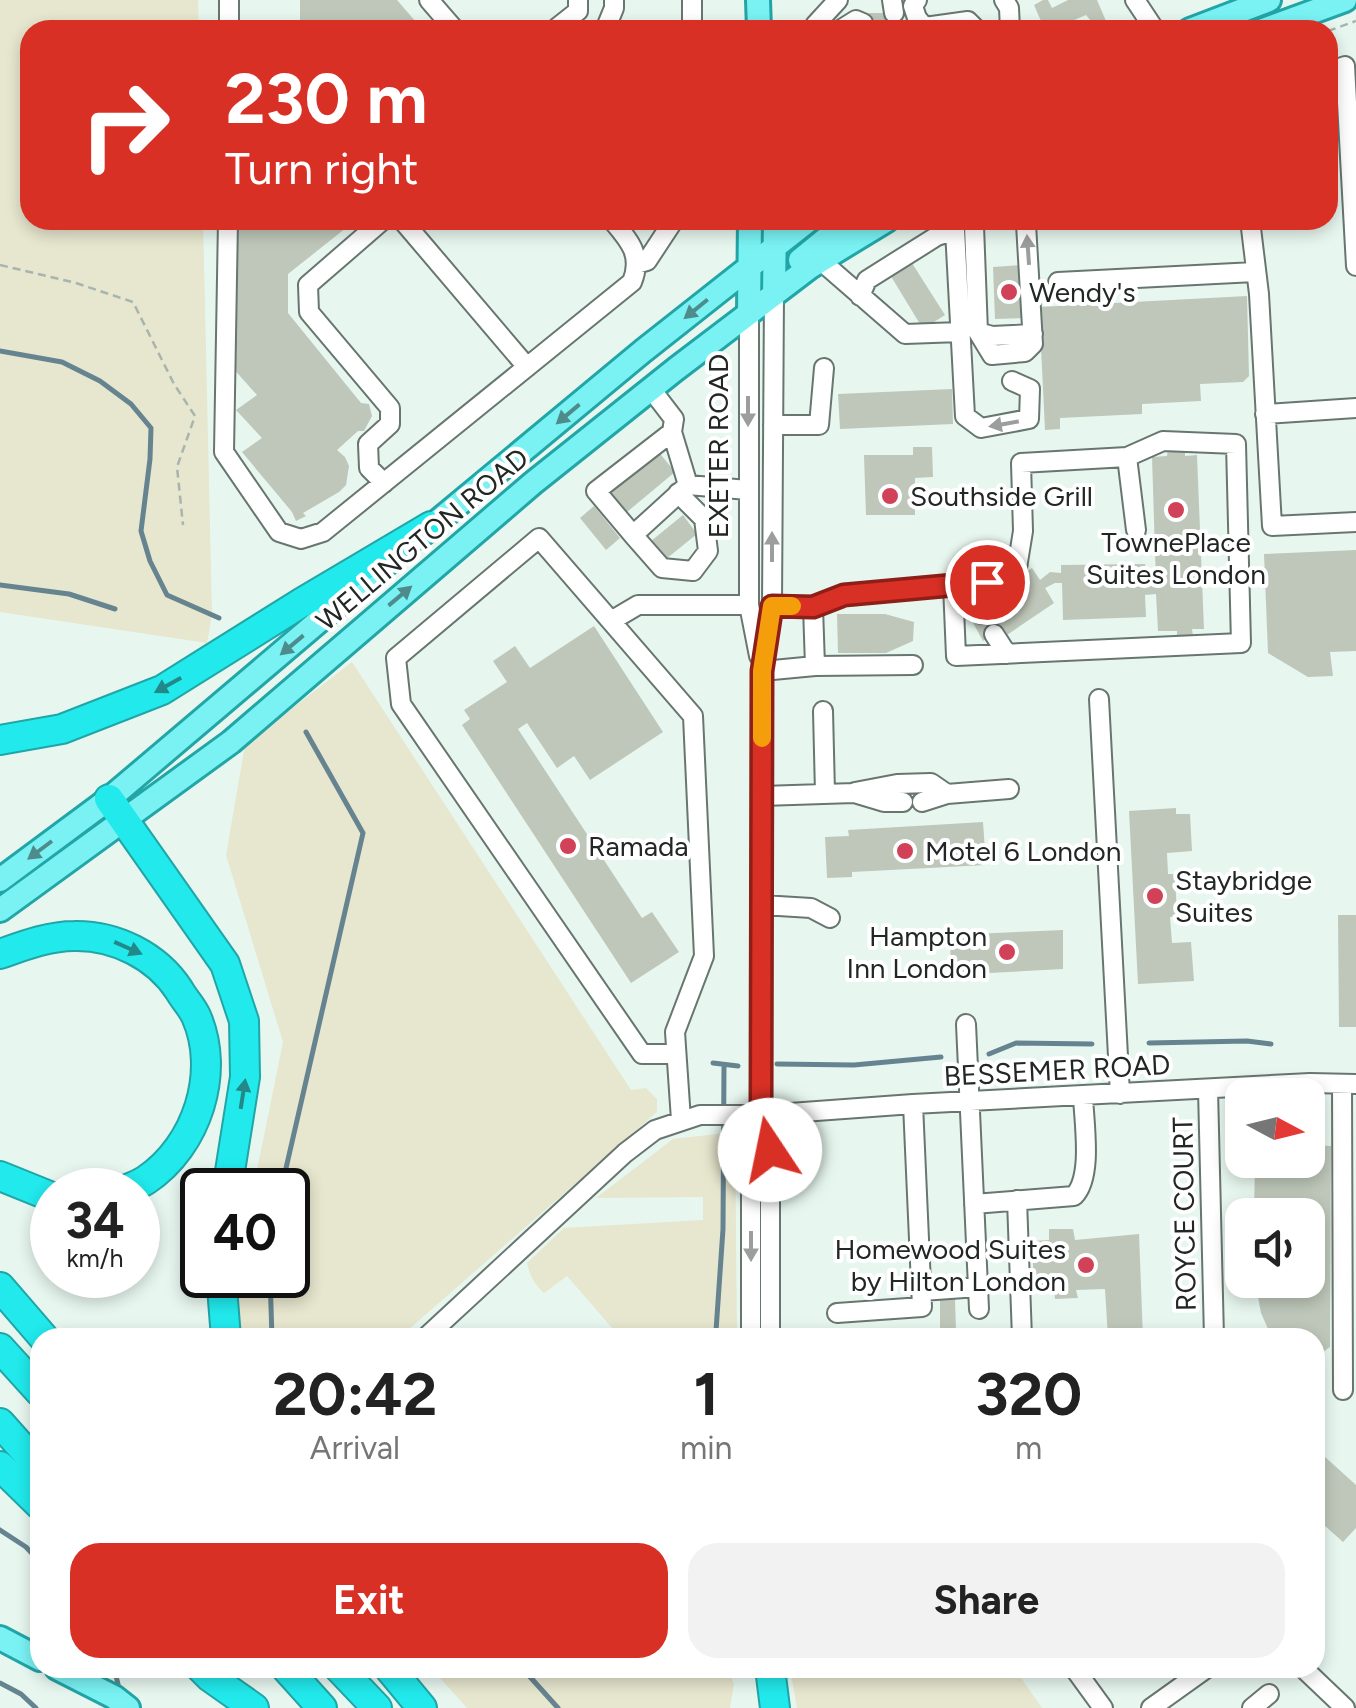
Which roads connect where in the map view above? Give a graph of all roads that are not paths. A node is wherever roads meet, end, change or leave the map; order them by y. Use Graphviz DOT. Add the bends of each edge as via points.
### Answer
graph roads {
  1 [pos="429,0"];
  2 [pos="578,0"];
  3 [pos="838,0"];
  4 [pos="1269,0"];
  5 [pos="1346,0"];
  6 [pos="446,20"];
  7 [pos="566,20"];
  8 [pos="819,20"];
  9 [pos="1220,20"];
  10 [pos="1291,20"];
  11 [pos="1338,69"];
  12 [pos="228,230"];
  13 [pos="371,230"];
  14 [pos="410,230"];
  15 [pos="620,230"];
  16 [pos="668,230"];
  17 [pos="750,230"];
  18 [pos="774,230"];
  19 [pos="796,230"];
  20 [pos="838,230"];
  21 [pos="871,230"];
  22 [pos="945,230"];
  23 [pos="952,230"];
  24 [pos="974,230"];
  25 [pos="1026,230"];
  26 [pos="1241,230"];
  27 [pos="1250,230"];
  28 [pos="1251,242"];
  29 [pos="774,247"];
  30 [pos="820,261"];
  31 [pos="637,264"];
  32 [pos="750,266"];
  33 [pos="1356,266"];
  34 [pos="1255,272"];
  35 [pos="1058,282"];
  36 [pos="774,289"];
  37 [pos="860,296"];
  38 [pos="749,314"];
  39 [pos="969,332"];
  40 [pos="527,368"];
  41 [pos="824,368"];
  42 [pos="1012,380"];
  43 [pos="650,389"];
  44 [pos="1356,408"];
  45 [pos="1265,414"];
  46 [pos="773,425"];
  47 [pos="672,432"];
  48 [pos="1127,457"];
  49 [pos="384,483"];
  50 [pos="683,489"];
  51 [pos="748,490"];
  52 [pos="1356,522"];
  53 [pos="431,526"];
  54 [pos="1136,530"];
  55 [pos="633,535"];
  56 [pos="958,584"];
  57 [pos="750,605"];
  58 [pos="772,606"];
  59 [pos="813,607"];
  60 [pos="982,614"];
  61 [pos="611,621"];
  62 [pos="994,634"];
  63 [pos="1007,654"];
  64 [pos="913,665"];
  65 [pos="814,666"];
  66 [pos="762,671"];
  67 [pos="1099,699"];
  68 [pos="823,711"];
  69 [pos="0,740"];
  70 [pos="1009,789"];
  71 [pos="854,792"];
  72 [pos="825,794"];
  73 [pos="946,794"];
  74 [pos="762,796"];
  75 [pos="116,810"];
  76 [pos="0,880"];
  77 [pos="762,905"];
  78 [pos="0,910"];
  79 [pos="830,918"];
  80 [pos="0,954"];
  81 [pos="966,1024"];
  82 [pos="676,1054"];
  83 [pos="1349,1084"];
  84 [pos="1208,1090"];
  85 [pos="1120,1094"];
  86 [pos="1084,1096"];
  87 [pos="969,1102"];
  88 [pos="913,1104"];
  89 [pos="761,1115"];
  90 [pos="681,1120"];
  91 [pos="159,1168"];
  92 [pos="231,1168"];
  93 [pos="0,1176"];
  94 [pos="30,1189"];
  95 [pos="1017,1200"];
  96 [pos="974,1204"];
  97 [pos="978,1287"];
  98 [pos="0,1288"];
  99 [pos="922,1291"];
  100 [pos="223,1298"];
  101 [pos="979,1308"];
  102 [pos="837,1313"];
  103 [pos="35,1328"];
  104 [pos="225,1328"];
  105 [pos="435,1328"];
  106 [pos="751,1328"];
  107 [pos="770,1328"];
  108 [pos="1022,1328"];
  109 [pos="1214,1328"];
  110 [pos="0,1348"];
  111 [pos="30,1381"];
  112 [pos="1342,1390"];
  113 [pos="0,1423"];
  114 [pos="30,1457"];
  115 [pos="0,1466"];
  116 [pos="30,1495"];
  117 [pos="0,1638"];
  118 [pos="30,1654"];
  119 [pos="77,1678"];
  120 [pos="211,1678"];
  121 [pos="228,1678"];
  122 [pos="295,1678"];
  123 [pos="348,1678"];
  124 [pos="397,1678"];
  125 [pos="771,1678"];
  126 [pos="1082,1678"];
  127 [pos="1192,1678"];
  128 [pos="1314,1678"];
  129 [pos="1269,1694"];
  130 [pos="128,1708"];
  131 [pos="254,1708"];
  132 [pos="322,1708"];
  133 [pos="377,1708"];
  134 [pos="422,1708"];
  135 [pos="775,1708"];
  136 [pos="1104,1708"];
  137 [pos="1151,1708"];
  138 [pos="1252,1708"];
  139 [pos="1345,1708"];
  1 -- 6 [label="street"];
  2 -- 7 [label="street" via="578,10"];
  3 -- 8 [label="street"];
  4 -- 9 [label="main road"];
  5 -- 10 [label="main road"];
  11 -- 33 [label="street" via="1346,66"];
  12 -- 49 [label="street" via="224,452 279,532 301,538 323,532"];
  13 -- 49 [label="street" via="308,285 307,296 309,312 390,408 390,424 368,444 369,468"];
  14 -- 40 [label="street"];
  15 -- 31 [label="street"];
  16 -- 31 [label="street" via="648,261"];
  17 -- 32 [label="main road, EXETER ROAD"];
  18 -- 29 [label="main road, EXETER ROAD"];
  19 -- 29 [label="main road, WELLINGTON ROAD"];
  20 -- 36 [label="main road"];
  21 -- 30 [label="main road, WELLINGTON ROAD"];
  22 -- 37 [label="street" via="867,280"];
  23 -- 39 [label="street"];
  24 -- 39 [label="street"];
  39 -- 25 [label="street, one-way" via="992,355 1028,351 1032,344"];
  26 -- 28 [label="street"];
  27 -- 28 [label="street"];
  28 -- 34 [label="street"];
  29 -- 32 [label="main road, WELLINGTON ROAD"];
  29 -- 36 [label="main road, EXETER ROAD"];
  30 -- 36 [label="main road, WELLINGTON ROAD"];
  30 -- 37 [label="street"];
  31 -- 40 [label="street" via="632,282"];
  32 -- 38 [label="main road, EXETER ROAD"];
  32 -- 53 [label="main road, WELLINGTON ROAD, one-way"];
  34 -- 35 [label="street"];
  34 -- 45 [label="street"];
  36 -- 38 [label="main road, WELLINGTON ROAD"];
  36 -- 46 [label="street, EXETER ROAD"];
  37 -- 39 [label="street" via="905,334"];
  38 -- 43 [label="main road, WELLINGTON ROAD"];
  38 -- 51 [label="street, EXETER ROAD, one-way"];
  42 -- 39 [label="street, one-way" via="1030,390 1028,420 981,428 965,416"];
  40 -- 49 [label="street"];
  41 -- 46 [label="street" via="819,425"];
  43 -- 47 [label="street" via="674,419"];
  75 -- 43 [label="main road, WELLINGTON ROAD, one-way" via="231,742"];
  44 -- 45 [label="street"];
  45 -- 52 [label="street" via="1272,526"];
  58 -- 46 [label="street, EXETER ROAD, one-way"];
  47 -- 50 [label="street"];
  47 -- 55 [label="street" via="596,491"];
  48 -- 54 [label="street"];
  48 -- 56 [label="street" via="1020,464 1018,568 987,582"];
  48 -- 63 [label="street" via="1163,441 1236,444 1240,643"];
  50 -- 51 [label="street"];
  50 -- 55 [label="street"];
  50 -- 55 [label="street" via="704,520 708,551 693,571 662,568"];
  51 -- 57 [label="street, EXETER ROAD"];
  53 -- 69 [label="highway, one-way" via="162,690 62,730"];
  53 -- 75 [label="main road, WELLINGTON ROAD, one-way"];
  56 -- 59 [label="street" via="844,595"];
  56 -- 60 [label="street"];
  56 -- 63 [label="street" via="956,656"];
  57 -- 61 [label="street" via="638,605"];
  57 -- 66 [label="street, EXETER ROAD"];
  58 -- 59 [label="street"];
  58 -- 66 [label="street, EXETER ROAD"];
  59 -- 65 [label="street"];
  61 -- 82 [label="street" via="693,716 704,956 675,1032"];
  61 -- 82 [label="street" via="539,538 396,658 401,704 642,1054"];
  62 -- 63 [label="street"];
  64 -- 65 [label="street"];
  65 -- 66 [label="street"];
  66 -- 74 [label="street, EXETER ROAD"];
  67 -- 85 [label="street"];
  68 -- 72 [label="street"];
  70 -- 73 [label="street"];
  71 -- 72 [label="street"];
  71 -- 73 [label="street" via="884,802"];
  71 -- 73 [label="street" via="931,783"];
  72 -- 74 [label="street"];
  74 -- 77 [label="street, EXETER ROAD"];
  75 -- 76 [label="main road, WELLINGTON ROAD, one-way"];
  75 -- 78 [label="main road, WELLINGTON ROAD"];
  92 -- 75 [label="highway, one-way" via="245,1077 244,1021 225,964"];
  77 -- 79 [label="street" via="811,908"];
  77 -- 89 [label="street, EXETER ROAD"];
  80 -- 91 [label="highway, one-way" via="73,936 108,940 169,974 196,1016 206,1054 196,1118"];
  81 -- 87 [label="street"];
  82 -- 90 [label="street"];
  83 -- 84 [label="street, BESSEMER ROAD"];
  83 -- 112 [label="street"];
  84 -- 85 [label="street, BESSEMER ROAD"];
  84 -- 109 [label="street, ROYCE COURT"];
  85 -- 86 [label="street, BESSEMER ROAD"];
  86 -- 87 [label="street, BESSEMER ROAD"];
  86 -- 95 [label="street" via="1083,1187 1074,1196"];
  87 -- 88 [label="street, BESSEMER ROAD"];
  87 -- 96 [label="street"];
  88 -- 89 [label="street, BESSEMER ROAD"];
  88 -- 99 [label="street"];
  89 -- 90 [label="street, BESSEMER ROAD"];
  89 -- 106 [label="street, EXETER ROAD, one-way" via="751,1151"];
  89 -- 107 [label="street, EXETER ROAD" via="770,1150"];
  90 -- 105 [label="street" via="625,1153"];
  93 -- 94 [label="highway"];
  95 -- 96 [label="street"];
  95 -- 108 [label="street"];
  96 -- 97 [label="street"];
  97 -- 99 [label="street"];
  97 -- 101 [label="street"];
  98 -- 103 [label="highway"];
  99 -- 102 [label="street" via="922,1307"];
  100 -- 104 [label="highway"];
  110 -- 111 [label="highway"];
  113 -- 114 [label="highway"];
  115 -- 116 [label="highway"];
  117 -- 118 [label="main road"];
  119 -- 130 [label="main road"];
  120 -- 131 [label="highway"];
  121 -- 131 [label="highway"];
  122 -- 132 [label="highway"];
  123 -- 133 [label="highway"];
  124 -- 134 [label="highway"];
  125 -- 135 [label="highway"];
  126 -- 136 [label="street"];
  127 -- 137 [label="street"];
  128 -- 139 [label="street"];
  129 -- 138 [label="street"];
}
